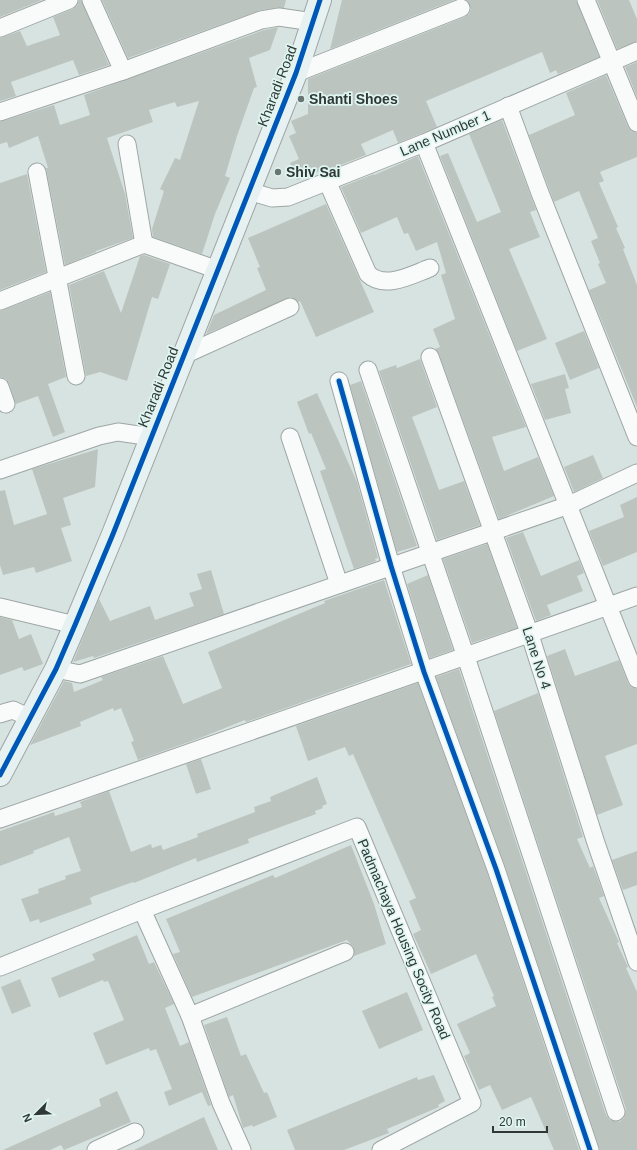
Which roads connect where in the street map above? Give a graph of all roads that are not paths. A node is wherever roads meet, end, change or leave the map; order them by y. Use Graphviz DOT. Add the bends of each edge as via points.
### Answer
graph roads {
  1 [pos="69,0"];
  2 [pos="91,0"];
  3 [pos="320,0"];
  4 [pos="586,0"];
  5 [pos="461,8"];
  6 [pos="313,22"];
  7 [pos="0,28"];
  8 [pos="637,51"];
  9 [pos="611,62"];
  10 [pos="122,71"];
  11 [pos="296,73"];
  12 [pos="508,106"];
  13 [pos="0,112"];
  14 [pos="637,123"];
  15 [pos="424,143"];
  16 [pos="127,144"];
  17 [pos="37,172"];
  18 [pos="327,181"];
  19 [pos="249,192"];
  20 [pos="144,244"];
  21 [pos="430,268"];
  22 [pos="218,270"];
  23 [pos="58,279"];
  24 [pos="0,301"];
  25 [pos="290,307"];
  26 [pos="184,355"];
  27 [pos="430,357"];
  28 [pos="368,370"];
  29 [pos="76,376"];
  30 [pos="338,381"];
  31 [pos="0,387"];
  32 [pos="6,404"];
  33 [pos="152,437"];
  34 [pos="290,437"];
  35 [pos="637,437"];
  36 [pos="0,470"];
  37 [pos="637,473"];
  38 [pos="569,505"];
  39 [pos="492,531"];
  40 [pos="430,553"];
  41 [pos="391,566"];
  42 [pos="339,584"];
  43 [pos="637,596"];
  44 [pos="0,607"];
  45 [pos="610,607"];
  46 [pos="75,624"];
  47 [pos="530,635"];
  48 [pos="466,657"];
  49 [pos="56,669"];
  50 [pos="424,672"];
  51 [pos="637,679"];
  52 [pos="0,714"];
  53 [pos="30,718"];
  54 [pos="0,775"];
  55 [pos="0,819"];
  56 [pos="142,910"];
  57 [pos="345,952"];
  58 [pos="637,962"];
  59 [pos="0,967"];
  60 [pos="190,1016"];
  61 [pos="616,1112"];
  62 [pos="135,1132"];
  63 [pos="96,1150"];
  64 [pos="242,1150"];
  65 [pos="381,1150"];
  66 [pos="590,1150"];
  1 -- 7 [label="street"];
  2 -- 10 [label="street"];
  3 -- 6 [label="street, Kharadi Road"];
  4 -- 9 [label="street"];
  5 -- 11 [label="street"];
  6 -- 10 [label="street" via="279,17 261,20"];
  6 -- 11 [label="street, Kharadi Road"];
  8 -- 9 [label="street, Lane Number 1"];
  9 -- 12 [label="street, Lane Number 1"];
  9 -- 14 [label="street"];
  10 -- 13 [label="street"];
  11 -- 19 [label="street, Kharadi Road"];
  12 -- 15 [label="street, Lane Number 1"];
  12 -- 35 [label="street"];
  15 -- 18 [label="street, Lane Number 1"];
  15 -- 38 [label="street"];
  16 -- 20 [label="street"];
  17 -- 23 [label="street"];
  18 -- 19 [label="street, Lane Number 1" via="288,197 272,198"];
  18 -- 21 [label="street" via="368,274 374,280 393,281"];
  19 -- 22 [label="street, Kharadi Road"];
  20 -- 22 [label="street"];
  20 -- 23 [label="street"];
  22 -- 26 [label="street, Kharadi Road"];
  23 -- 24 [label="street"];
  23 -- 29 [label="street"];
  25 -- 26 [label="street"];
  26 -- 33 [label="street, Kharadi Road"];
  27 -- 39 [label="street, Lane No 4"];
  28 -- 40 [label="street"];
  30 -- 41 [label="street"];
  31 -- 32 [label="street"];
  33 -- 36 [label="street" via="118,432"];
  33 -- 46 [label="street, Kharadi Road"];
  34 -- 42 [label="street"];
  37 -- 38 [label="street"];
  38 -- 39 [label="street"];
  38 -- 45 [label="street"];
  39 -- 40 [label="street"];
  39 -- 47 [label="street, Lane No 4"];
  40 -- 41 [label="street"];
  40 -- 48 [label="street"];
  41 -- 42 [label="street"];
  41 -- 50 [label="street"];
  42 -- 49 [label="street" via="80,674"];
  43 -- 45 [label="street"];
  44 -- 46 [label="street"];
  45 -- 47 [label="street"];
  45 -- 51 [label="street"];
  46 -- 49 [label="street, Kharadi Road"];
  47 -- 48 [label="street"];
  47 -- 58 [label="street, Lane No 4"];
  48 -- 50 [label="street"];
  48 -- 61 [label="street"];
  49 -- 53 [label="street, Kharadi Road"];
  50 -- 55 [label="street"];
  50 -- 66 [label="street" via="496,869"];
  52 -- 53 [label="street" via="13,710"];
  53 -- 54 [label="street, Kharadi Road"];
  56 -- 59 [label="street, Padmachaya Housing Socity Road"];
  56 -- 60 [label="street"];
  56 -- 65 [label="street, Padmachaya Housing Socity Road" via="357,827 472,1103"];
  57 -- 60 [label="street"];
  60 -- 64 [label="street" via="221,1103"];
  62 -- 63 [label="street"];
}
